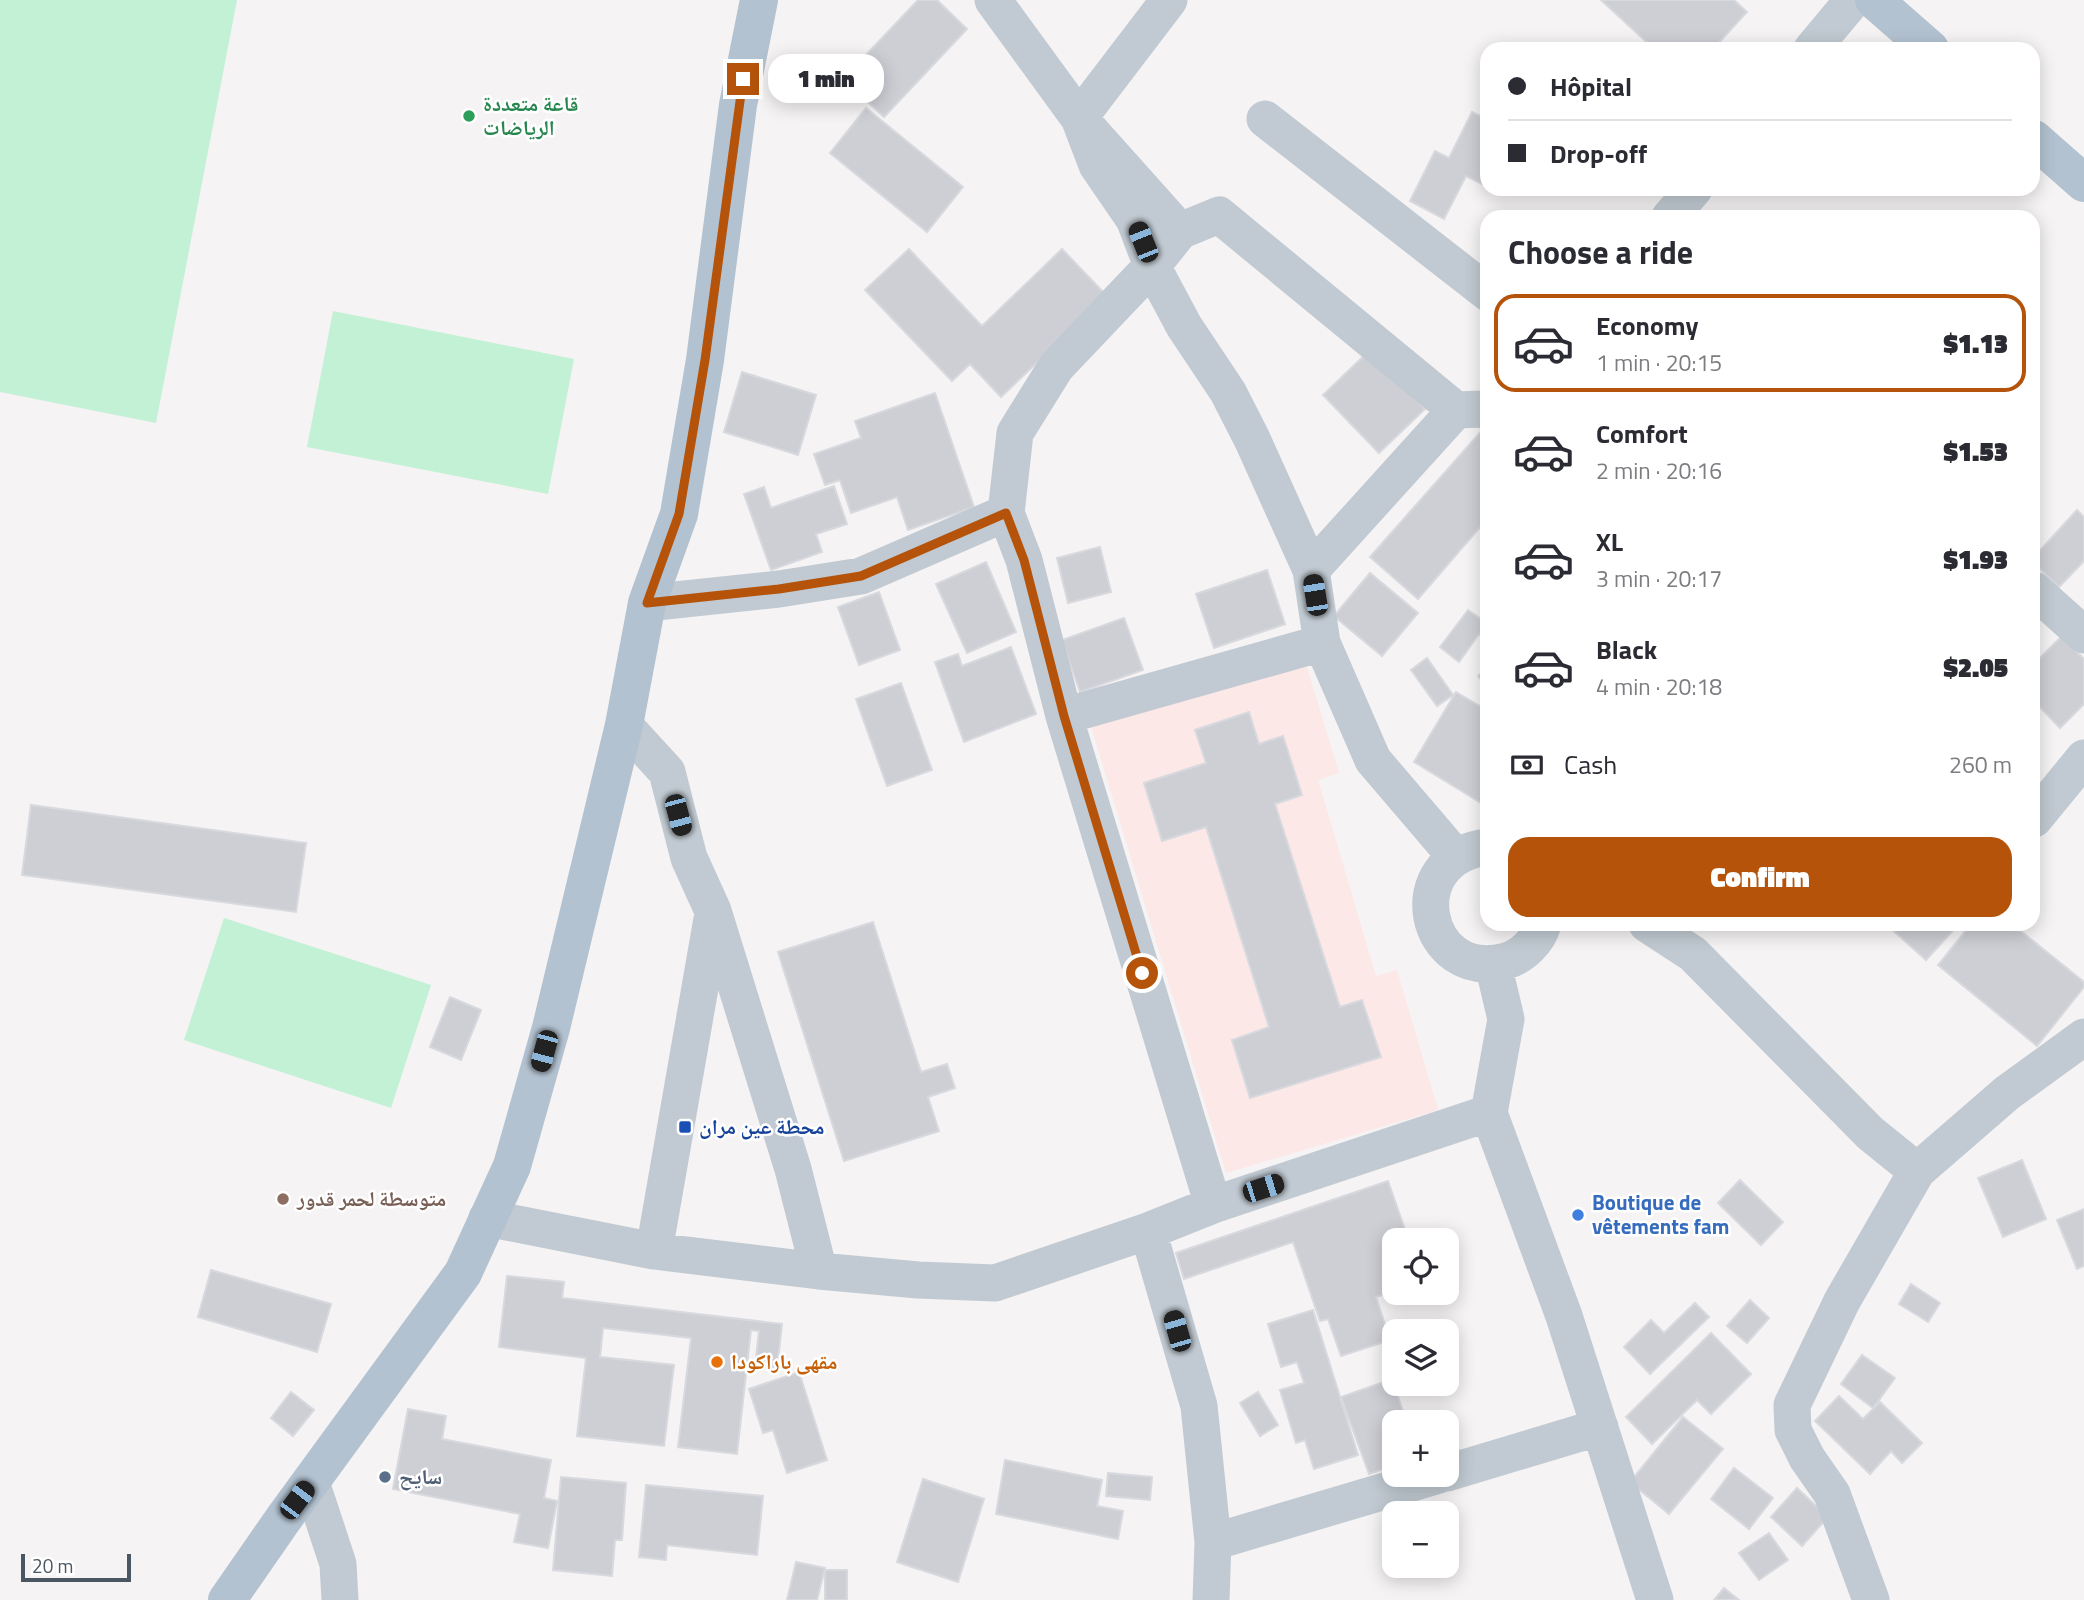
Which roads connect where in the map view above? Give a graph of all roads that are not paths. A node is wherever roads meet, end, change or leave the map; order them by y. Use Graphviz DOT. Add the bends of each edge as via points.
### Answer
graph roads {
  1 [pos="759,0"];
  2 [pos="993,0"];
  3 [pos="1169,0"];
  4 [pos="1853,0"];
  5 [pos="1874,0"];
  6 [pos="1818,42"];
  7 [pos="1922,42"];
  8 [pos="1079,118"];
  9 [pos="1265,119"];
  10 [pos="2040,144"];
  11 [pos="2084,183"];
  12 [pos="1688,196"];
  13 [pos="1676,210"];
  14 [pos="1180,231"];
  15 [pos="1152,266"];
  16 [pos="1480,287"];
  17 [pos="1472,411"];
  18 [pos="1006,513"];
  19 [pos="1311,570"];
  20 [pos="2040,595"];
  21 [pos="647,603"];
  22 [pos="2084,635"];
  23 [pos="1322,643"];
  24 [pos="1064,716"];
  25 [pos="624,725"];
  26 [pos="2084,758"];
  27 [pos="2040,812"];
  28 [pos="1471,852"];
  29 [pos="713,911"];
  30 [pos="1541,931"];
  31 [pos="1658,931"];
  32 [pos="1493,964"];
  33 [pos="2084,1037"];
  34 [pos="1489,1113"];
  35 [pos="1917,1171"];
  36 [pos="1213,1205"];
  37 [pos="487,1218"];
  38 [pos="1148,1231"];
  39 [pos="654,1251"];
  40 [pos="818,1271"];
  41 [pos="1600,1427"];
  42 [pos="1459,1469"];
  43 [pos="311,1482"];
  44 [pos="1399,1487"];
  45 [pos="1213,1542"];
  46 [pos="227,1600"];
  47 [pos="340,1600"];
  48 [pos="1211,1600"];
  49 [pos="1655,1600"];
  50 [pos="1871,1600"];
  1 -- 21 [label="main road" via="738,106 705,360 679,514"];
  2 -- 8 [label="street"];
  3 -- 8 [label="street"];
  4 -- 6 [label="street"];
  5 -- 7 [label="main road"];
  8 -- 14 [label="street"];
  8 -- 15 [label="street" via="1097,165 1134,219"];
  9 -- 16 [label="street"];
  10 -- 11 [label="main road"];
  12 -- 13 [label="street"];
  14 -- 15 [label="street"];
  14 -- 17 [label="street" via="1219,215"];
  15 -- 18 [label="street" via="1056,368 1015,433"];
  15 -- 19 [label="street" via="1184,326 1228,391"];
  17 -- 19 [label="street"];
  18 -- 21 [label="street" via="861,576"];
  18 -- 24 [label="street" via="1024,560"];
  19 -- 23 [label="street"];
  20 -- 22 [label="street"];
  21 -- 25 [label="main road"];
  23 -- 24 [label="street"];
  23 -- 28 [label="street" via="1373,760"];
  24 -- 36 [label="street"];
  25 -- 29 [label="street" via="667,772 689,858"];
  25 -- 37 [label="main road" via="513,1166"];
  26 -- 27 [label="street"];
  28 -- 32 [label="street" via="1441,869 1429,905 1432,923 1455,955"];
  29 -- 39 [label="street"];
  29 -- 40 [label="street" via="793,1170"];
  30 -- 32 [label="street" via="1513,959"];
  31 -- 35 [label="street" via="1693,954 1870,1133"];
  32 -- 34 [label="street" via="1506,1019"];
  33 -- 35 [label="street" via="2007,1093"];
  34 -- 36 [label="street"];
  34 -- 41 [label="street"];
  35 -- 50 [label="street" via="1842,1301 1792,1405 1793,1430 1832,1494"];
  36 -- 38 [label="street"];
  37 -- 39 [label="street"];
  37 -- 43 [label="main road" via="463,1273"];
  38 -- 40 [label="street" via="995,1283"];
  38 -- 45 [label="street" via="1199,1406"];
  39 -- 40 [label="street"];
  41 -- 42 [label="street"];
  41 -- 49 [label="street"];
  43 -- 46 [label="main road"];
  43 -- 47 [label="street" via="338,1564"];
  44 -- 45 [label="street"];
  45 -- 48 [label="street"];
}
